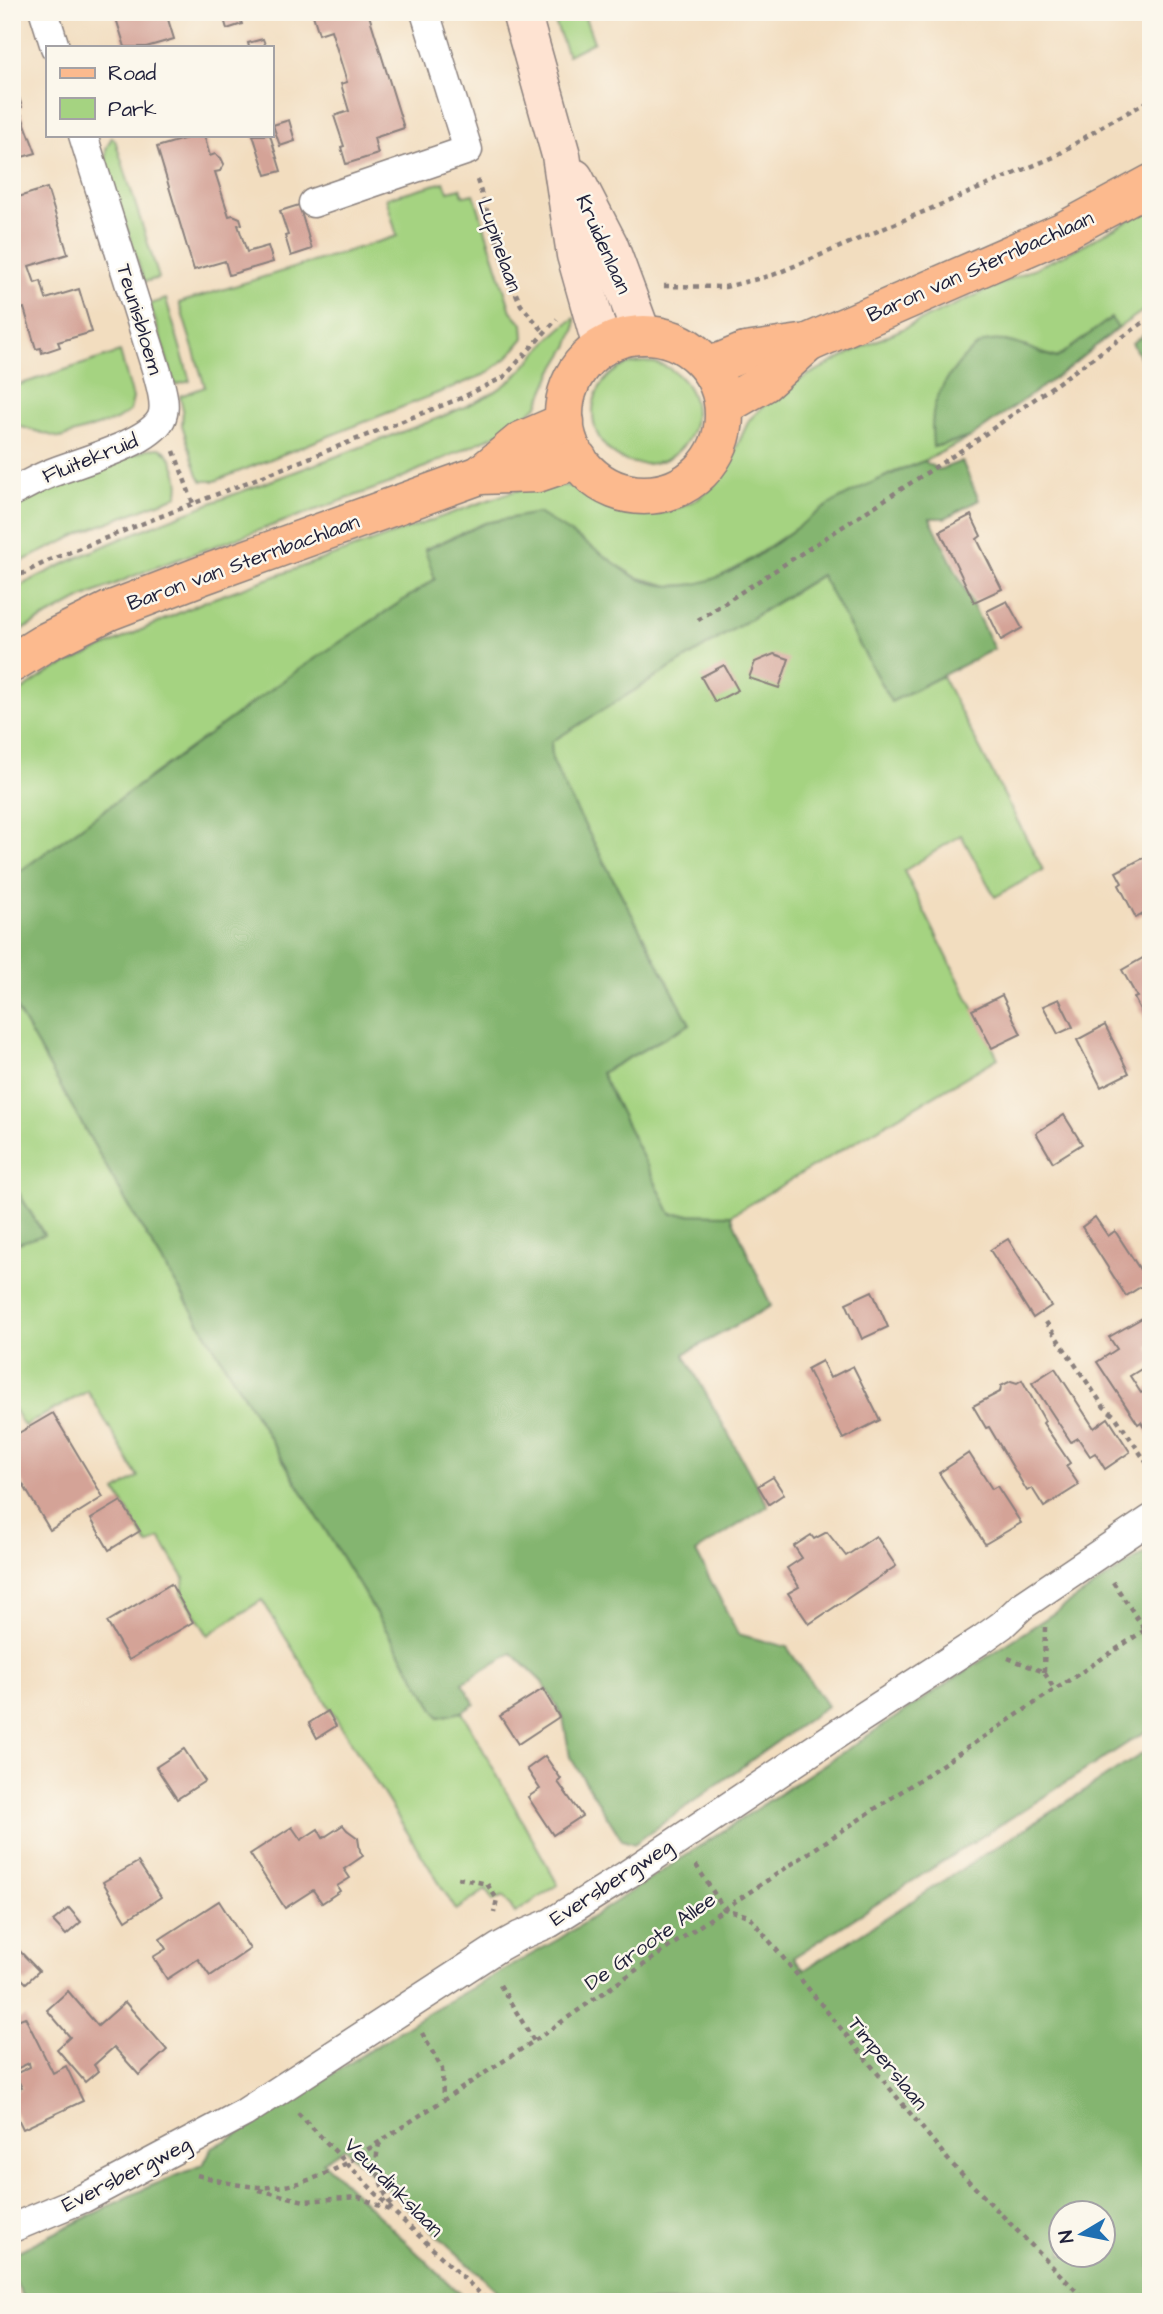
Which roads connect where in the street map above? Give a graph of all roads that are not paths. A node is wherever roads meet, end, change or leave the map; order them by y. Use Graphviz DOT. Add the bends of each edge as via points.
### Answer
graph roads {
  1 [pos="44,12"];
  2 [pos="425,12"];
  3 [pos="521,12"];
  4 [pos="55,46"];
  5 [pos="83,136"];
  6 [pos="561,155"];
  7 [pos="1151,184"];
  8 [pos="313,203"];
  9 [pos="642,335"];
  10 [pos="807,343"];
  11 [pos="602,347"];
  12 [pos="709,367"];
  13 [pos="724,406"];
  14 [pos="163,418"];
  15 [pos="565,422"];
  16 [pos="578,459"];
  17 [pos="480,475"];
  18 [pos="12,492"];
  19 [pos="12,663"];
  20 [pos="1151,1519"];
  21 [pos="12,2228"];
  1 -- 4 [label="street"];
  2 -- 8 [label="street" via="468,149"];
  3 -- 6 [label="street, Kruidenlaan"];
  5 -- 14 [label="street, Teunisbloem" via="157,372"];
  6 -- 9 [label="street, Kruidenlaan" via="610,246"];
  6 -- 11 [label="street, Kruidenlaan" via="576,255"];
  7 -- 10 [label="main road, Baron van Sternbachlaan" via="1062,232"];
  9 -- 11 [label="main road"];
  9 -- 12 [label="main road" via="673,340"];
  10 -- 12 [label="main road, Baron van Sternbachlaan" via="744,352"];
  10 -- 13 [label="main road, Baron van Sternbachlaan" via="764,383"];
  11 -- 15 [label="main road" via="573,379"];
  12 -- 13 [label="main road"];
  13 -- 16 [label="main road" via="724,425 715,453 697,476 681,487 663,493 624,493 590,474"];
  14 -- 18 [label="street, Fluitekruid" via="132,442"];
  15 -- 16 [label="main road"];
  15 -- 17 [label="main road, Baron van Sternbachlaan" via="521,441"];
  16 -- 17 [label="main road, Baron van Sternbachlaan" via="537,473"];
  17 -- 19 [label="main road, Baron van Sternbachlaan" via="109,611"];
  20 -- 21 [label="street, Eversbergweg" via="1022,1606 981,1640 550,1923 488,1954 244,2113 83,2198"];
}
